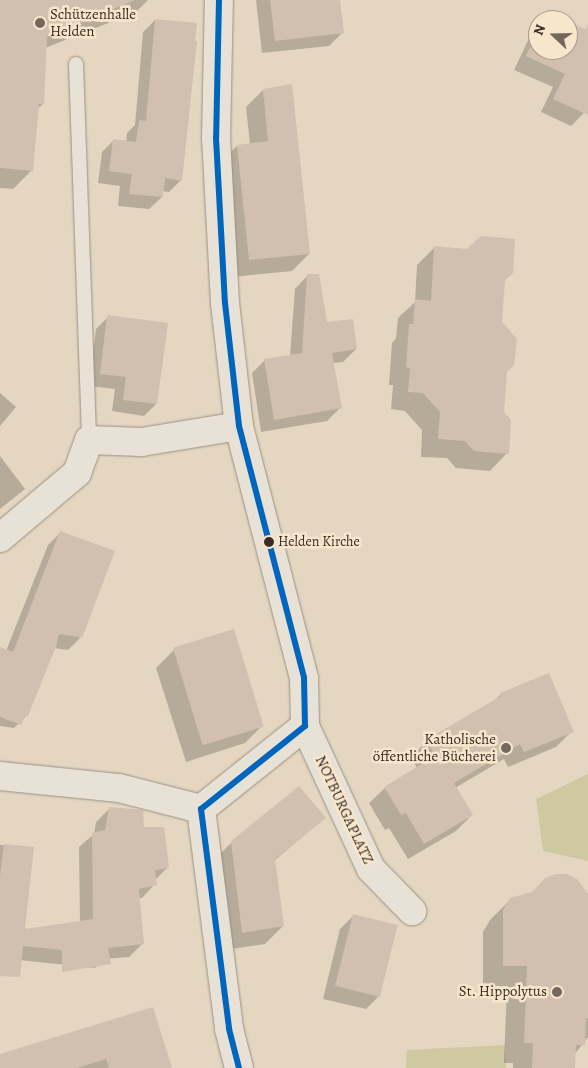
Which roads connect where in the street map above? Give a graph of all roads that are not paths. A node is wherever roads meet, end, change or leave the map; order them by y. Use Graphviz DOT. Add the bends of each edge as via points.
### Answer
graph roads {
  1 [pos="219,0"];
  2 [pos="76,64"];
  3 [pos="239,426"];
  4 [pos="89,440"];
  5 [pos="0,538"];
  6 [pos="305,726"];
  7 [pos="0,776"];
  8 [pos="201,809"];
  9 [pos="412,911"];
  10 [pos="239,1068"];
  1 -- 3 [label="street" via="216,138 225,303"];
  2 -- 4 [label="lane"];
  3 -- 4 [label="street" via="142,442"];
  3 -- 6 [label="street" via="304,678"];
  4 -- 5 [label="street" via="77,473"];
  6 -- 8 [label="street"];
  6 -- 9 [label="street, NOTBURGAPLATZ" via="371,869"];
  7 -- 8 [label="street" via="118,788"];
  8 -- 10 [label="street" via="230,1030"];
}
